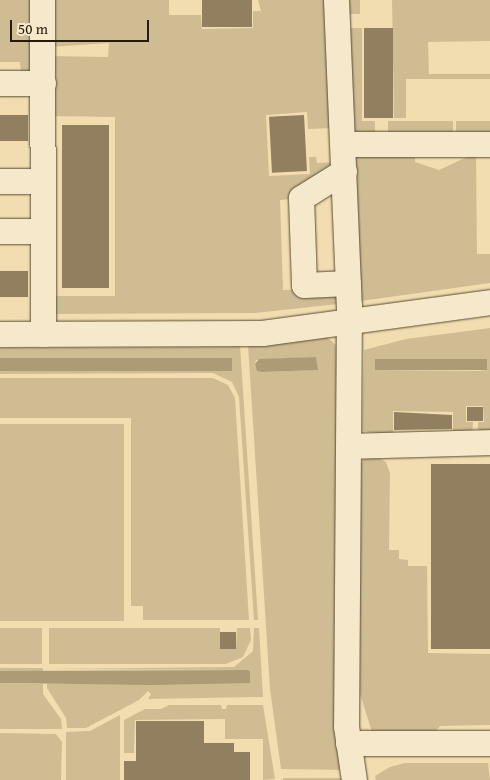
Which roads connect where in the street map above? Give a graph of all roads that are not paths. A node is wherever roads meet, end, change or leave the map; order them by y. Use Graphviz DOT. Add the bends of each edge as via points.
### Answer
graph roads {
  1 [pos="42,0"];
  2 [pos="336,0"];
  3 [pos="0,83"];
  4 [pos="42,83"];
  5 [pos="343,144"];
  6 [pos="490,144"];
  7 [pos="344,171"];
  8 [pos="0,181"];
  9 [pos="43,181"];
  10 [pos="0,231"];
  11 [pos="43,231"];
  12 [pos="348,283"];
  13 [pos="490,302"];
  14 [pos="349,322"];
  15 [pos="0,334"];
  16 [pos="43,334"];
  17 [pos="490,442"];
  18 [pos="349,446"];
  19 [pos="348,743"];
  20 [pos="490,744"];
  21 [pos="354,780"];
  1 -- 4 [label="street"];
  2 -- 5 [label="street" via="339,124"];
  3 -- 4 [label="street"];
  4 -- 9 [label="street"];
  5 -- 6 [label="street"];
  5 -- 7 [label="street"];
  7 -- 12 [label="street"];
  7 -- 12 [label="street" via="301,198 304,285"];
  8 -- 9 [label="street"];
  9 -- 11 [label="street"];
  10 -- 11 [label="street"];
  11 -- 16 [label="street"];
  12 -- 14 [label="street"];
  13 -- 14 [label="street"];
  14 -- 16 [label="street" via="262,333"];
  14 -- 18 [label="street"];
  15 -- 16 [label="street"];
  17 -- 18 [label="street" via="402,456"];
  18 -- 19 [label="street"];
  19 -- 20 [label="street"];
  19 -- 21 [label="street"];
}
